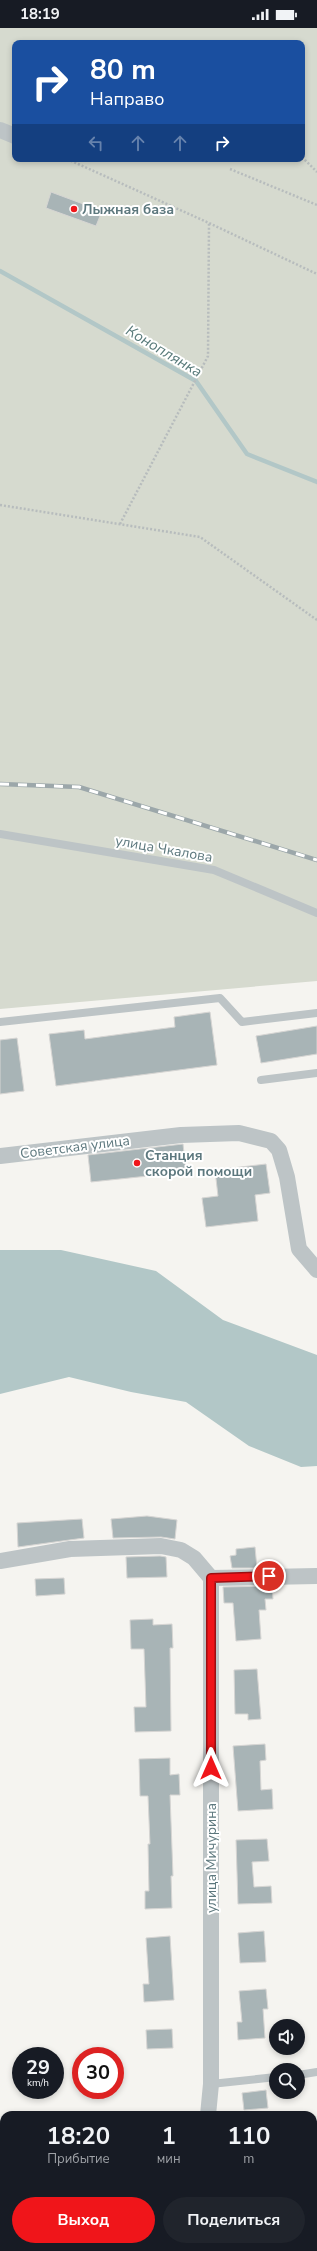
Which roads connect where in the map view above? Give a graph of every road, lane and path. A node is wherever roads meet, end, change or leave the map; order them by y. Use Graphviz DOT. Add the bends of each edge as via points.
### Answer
graph roads {
  1 [pos="0,130"];
  2 [pos="12,135"];
  3 [pos="305,160"];
  4 [pos="74,162"];
  5 [pos="230,169"];
  6 [pos="317,172"];
  7 [pos="317,205"];
  8 [pos="209,223"];
  9 [pos="317,274"];
  10 [pos="0,505"];
  11 [pos="120,524"];
  12 [pos="317,620"];
  13 [pos="0,834"];
  14 [pos="317,913"];
  15 [pos="317,1013"];
  16 [pos="0,1022"];
  17 [pos="317,1073"];
  18 [pos="261,1080"];
  19 [pos="0,1156"];
  20 [pos="317,1270"];
  21 [pos="0,1562"];
  22 [pos="317,1576"];
  23 [pos="211,1578"];
  24 [pos="317,2072"];
  25 [pos="305,2074"];
  26 [pos="269,2078"];
  27 [pos="211,2084"];
  28 [pos="208,2111"];
  1 -- 2 [label="street"];
  3 -- 6 [label="path"];
  4 -- 8 [label="path"];
  5 -- 7 [label="path"];
  8 -- 9 [label="path"];
  8 -- 11 [label="path" via="208,356"];
  10 -- 11 [label="path"];
  11 -- 12 [label="path" via="200,538"];
  13 -- 14 [label="lane, улица Чкалова" via="214,870"];
  15 -- 16 [label="lane" via="242,1022 220,998"];
  17 -- 18 [label="lane"];
  19 -- 20 [label="street, Советская улица" via="181,1135 239,1133 271,1141 279,1150 287,1177 299,1249"];
  21 -- 23 [label="street" via="70,1549 162,1546 181,1550 194,1558"];
  22 -- 23 [label="street"];
  23 -- 27 [label="street, улица Мичурина"];
  24 -- 25 [label="lane"];
  26 -- 27 [label="lane"];
  27 -- 28 [label="street, улица Мичурина"];
}
